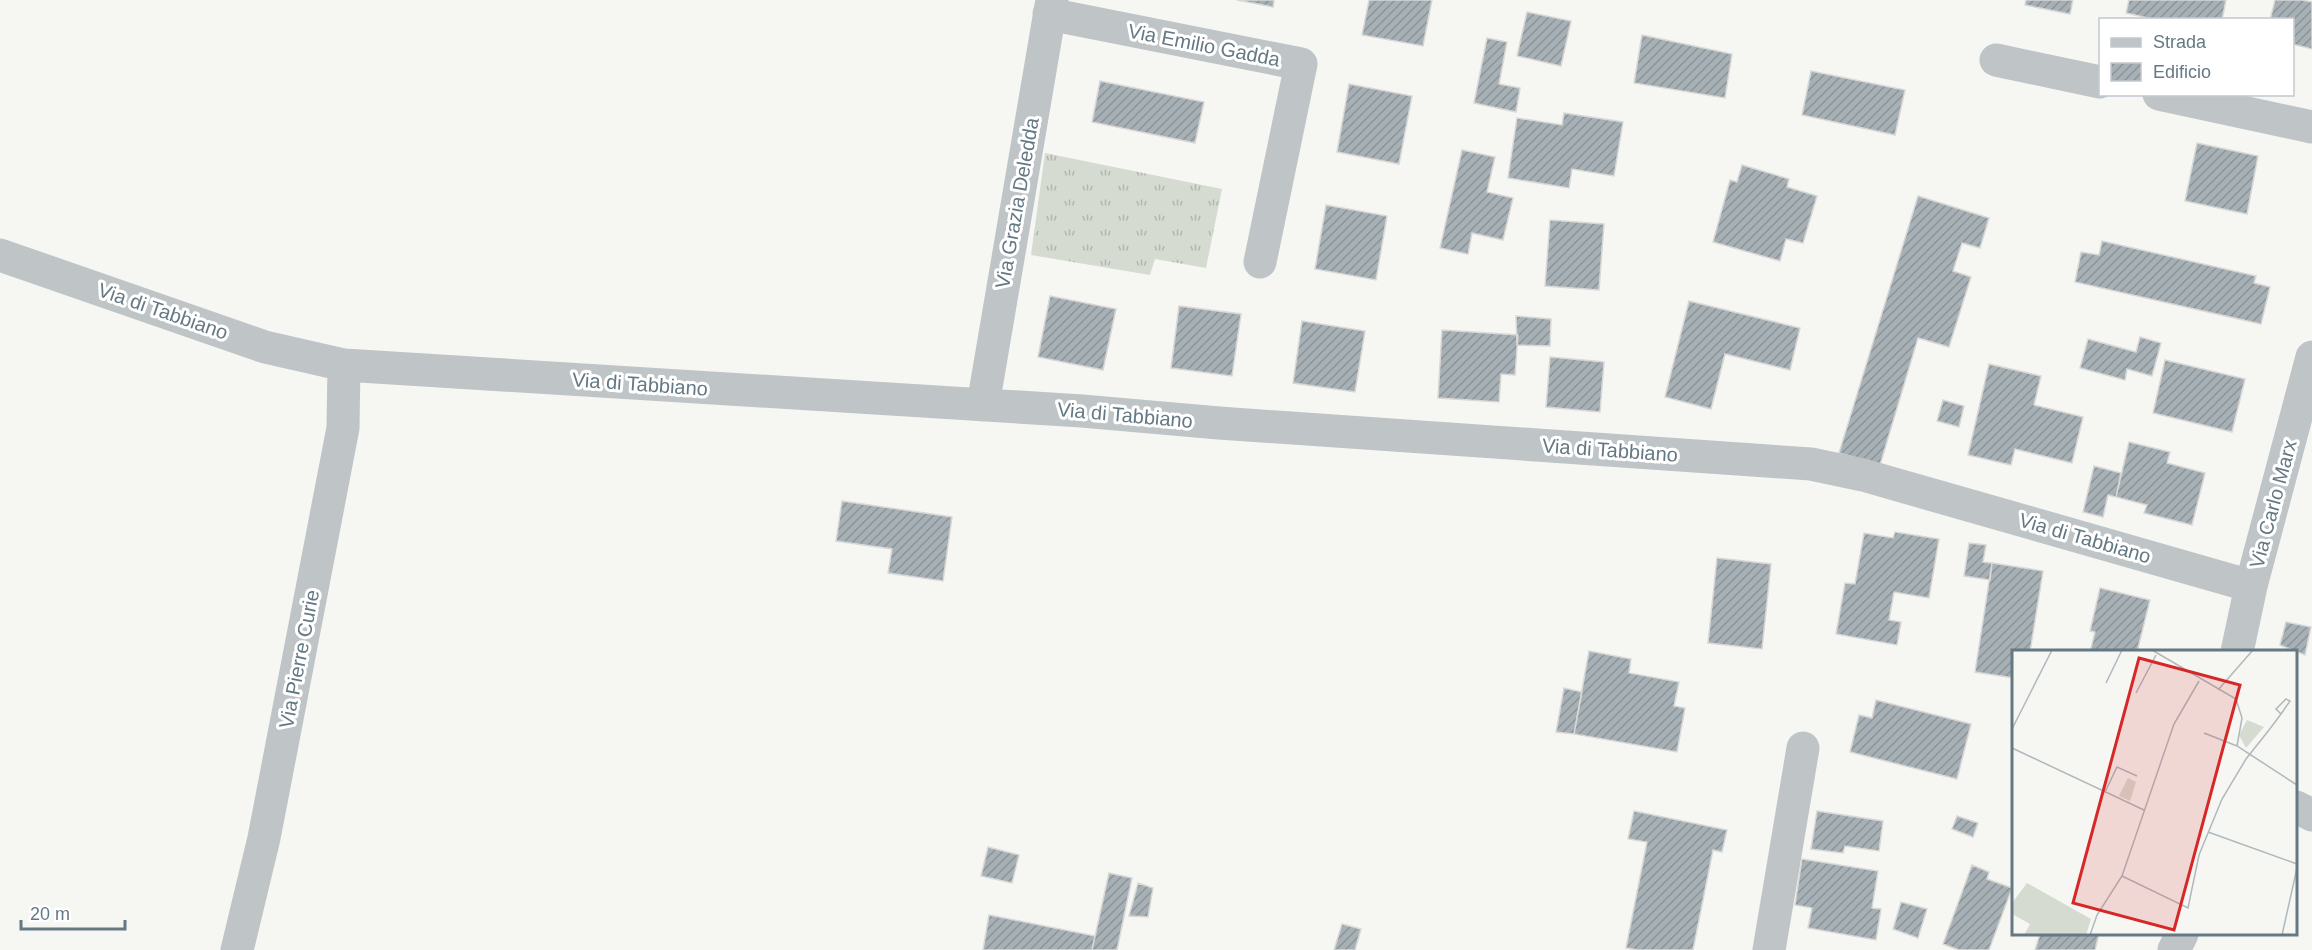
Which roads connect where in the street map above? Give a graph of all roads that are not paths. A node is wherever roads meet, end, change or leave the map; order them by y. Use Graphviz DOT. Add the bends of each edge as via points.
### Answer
graph roads {
  1 [pos="1051,7"];
  2 [pos="1996,60"];
  3 [pos="2099,82"];
  4 [pos="2168,96"];
  5 [pos="2312,127"];
  6 [pos="0,255"];
  7 [pos="1260,262"];
  8 [pos="2312,357"];
  9 [pos="344,365"];
  10 [pos="983,405"];
  11 [pos="2251,586"];
  12 [pos="2237,650"];
  13 [pos="1803,748"];
  14 [pos="2297,808"];
  15 [pos="2312,815"];
  16 [pos="2181,935"];
  17 [pos="237,950"];
  18 [pos="1769,950"];
  19 [pos="2174,950"];
  1 -- 7 [label="street, Via Emilio Gadda" via="1301,64"];
  1 -- 10 [label="street, Via Grazia Deledda"];
  2 -- 3 [label="street"];
  4 -- 5 [label="street"];
  6 -- 9 [label="street, Via di Tabbiano" via="265,347"];
  8 -- 11 [label="street, Via Carlo Marx"];
  9 -- 10 [label="street, Via di Tabbiano"];
  9 -- 17 [label="street, Via Pierre Curie" via="344,428 266,827"];
  10 -- 11 [label="street, Via di Tabbiano" via="1811,464 1863,475"];
  11 -- 12 [label="street, Via Carlo Marx"];
  13 -- 18 [label="street"];
  14 -- 15 [label="street"];
  16 -- 19 [label="street"];
}
